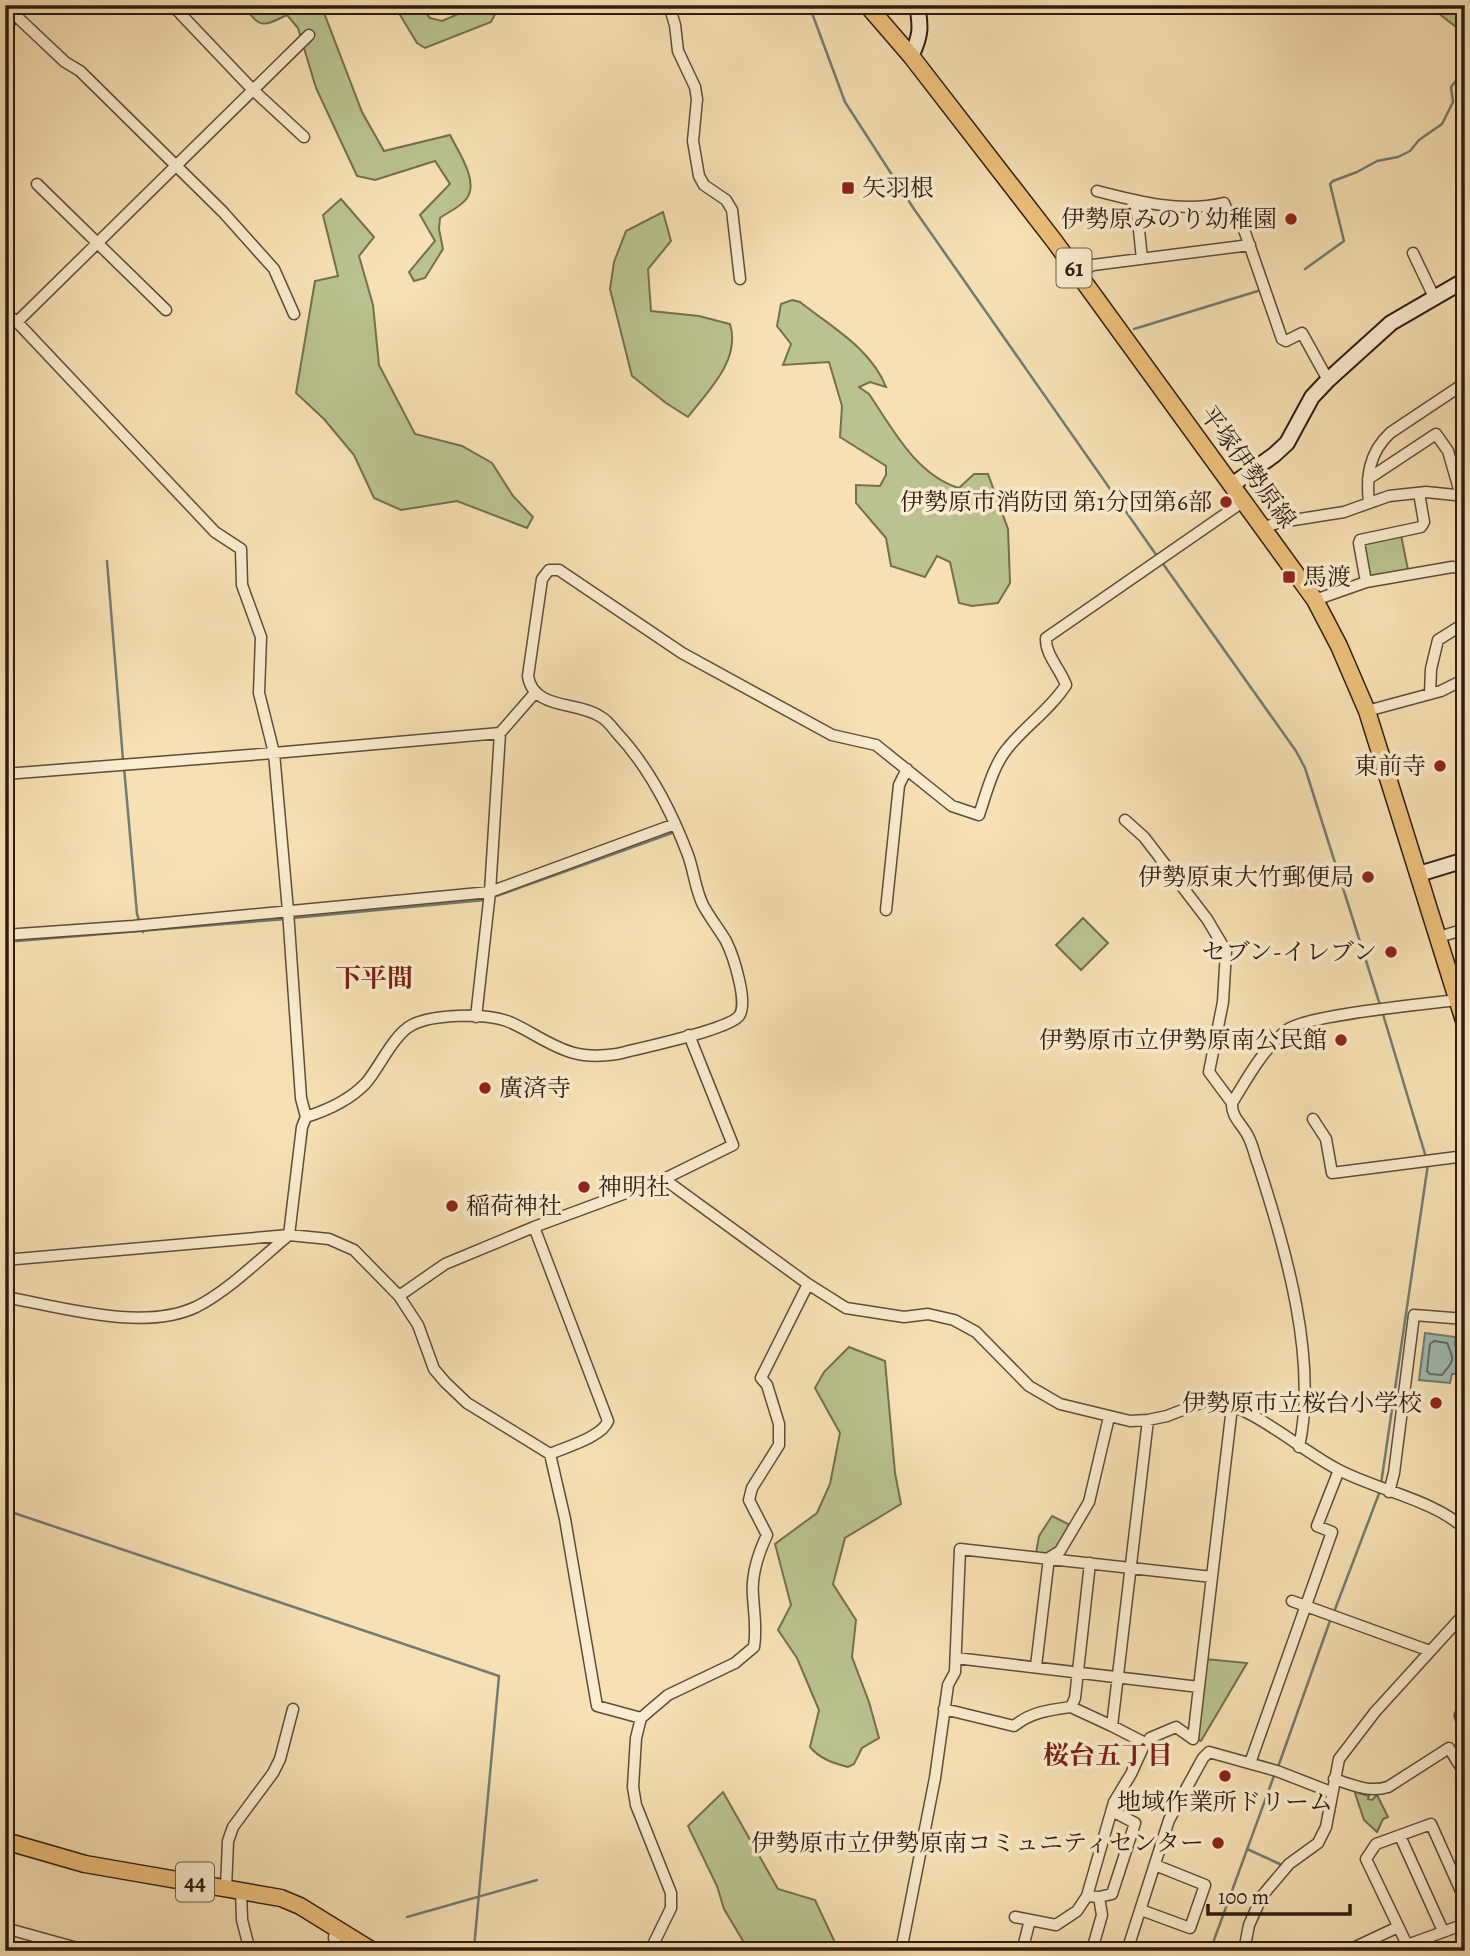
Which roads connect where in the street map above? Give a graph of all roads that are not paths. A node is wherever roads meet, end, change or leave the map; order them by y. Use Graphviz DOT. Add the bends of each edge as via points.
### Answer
graph roads {
  1 [pos="669,5"];
  2 [pos="867,5"];
  3 [pos="917,5"];
  4 [pos="175,8"];
  5 [pos="12,14"];
  6 [pos="309,35"];
  7 [pos="911,56"];
  8 [pos="252,89"];
  9 [pos="304,137"];
  10 [pos="175,165"];
  11 [pos="37,184"];
  12 [pos="1097,191"];
  13 [pos="1136,201"];
  14 [pos="96,243"];
  15 [pos="1250,245"];
  16 [pos="1413,253"];
  17 [pos="1142,259"];
  18 [pos="1078,272"];
  19 [pos="740,279"];
  20 [pos="1465,280"];
  21 [pos="1435,299"];
  22 [pos="166,310"];
  23 [pos="5,313"];
  24 [pos="295,314"];
  25 [pos="17,322"];
  26 [pos="1328,380"];
  27 [pos="1465,383"];
  28 [pos="1368,479"];
  29 [pos="1232,485"];
  30 [pos="1419,493"];
  31 [pos="1463,496"];
  32 [pos="1244,501"];
  33 [pos="1368,503"];
  34 [pos="1264,527"];
  35 [pos="1465,568"];
  36 [pos="1366,582"];
  37 [pos="1315,600"];
  38 [pos="1465,622"];
  39 [pos="1465,679"];
  40 [pos="534,694"];
  41 [pos="1430,694"];
  42 [pos="1367,711"];
  43 [pos="500,733"];
  44 [pos="274,753"];
  45 [pos="907,769"];
  46 [pos="5,774"];
  47 [pos="1125,820"];
  48 [pos="675,824"];
  49 [pos="1465,860"];
  50 [pos="1419,874"];
  51 [pos="491,892"];
  52 [pos="886,910"];
  53 [pos="288,911"];
  54 [pos="1465,929"];
  55 [pos="5,935"];
  56 [pos="1439,937"];
  57 [pos="1457,1000"];
  58 [pos="477,1017"];
  59 [pos="1465,1024"];
  60 [pos="689,1035"];
  61 [pos="1232,1103"];
  62 [pos="306,1117"];
  63 [pos="1313,1119"];
  64 [pos="1465,1156"];
  65 [pos="664,1179"];
  66 [pos="534,1227"];
  67 [pos="289,1235"];
  68 [pos="5,1260"];
  69 [pos="808,1284"];
  70 [pos="399,1296"];
  71 [pos="5,1297"];
  72 [pos="1465,1319"];
  73 [pos="1232,1407"];
  74 [pos="1109,1417"];
  75 [pos="1148,1420"];
  76 [pos="1299,1447"];
  77 [pos="550,1454"];
  78 [pos="1339,1470"];
  79 [pos="1389,1492"];
  80 [pos="1465,1529"];
  81 [pos="1049,1558"];
  82 [pos="1090,1563"];
  83 [pos="1130,1567"];
  84 [pos="1212,1577"];
  85 [pos="1292,1601"];
  86 [pos="1305,1606"];
  87 [pos="1465,1613"];
  88 [pos="1430,1651"];
  89 [pos="956,1658"];
  90 [pos="1036,1666"];
  91 [pos="1077,1671"];
  92 [pos="1118,1676"];
  93 [pos="1199,1687"];
  94 [pos="1071,1707"];
  95 [pos="293,1709"];
  96 [pos="944,1709"];
  97 [pos="1460,1715"];
  98 [pos="641,1718"];
  99 [pos="1112,1726"];
  100 [pos="1150,1738"];
  101 [pos="1465,1738"];
  102 [pos="1193,1739"];
  103 [pos="1449,1748"];
  104 [pos="1209,1752"];
  105 [pos="1250,1763"];
  106 [pos="1465,1774"];
  107 [pos="1334,1779"];
  108 [pos="1331,1792"];
  109 [pos="1112,1811"];
  110 [pos="1400,1836"];
  111 [pos="5,1841"];
  112 [pos="1155,1865"];
  113 [pos="233,1889"];
  114 [pos="1087,1896"];
  115 [pos="1099,1897"];
  116 [pos="1465,1900"];
  117 [pos="1141,1910"];
  118 [pos="1015,1917"];
  119 [pos="1030,1920"];
  120 [pos="1464,1925"];
  121 [pos="1398,1927"];
  122 [pos="5,1928"];
  123 [pos="335,1929"];
  124 [pos="1443,1931"];
  125 [pos="1094,1943"];
  126 [pos="1408,1948"];
  127 [pos="250,1950"];
  128 [pos="88,1951"];
  129 [pos="202,1951"];
  130 [pos="228,1951"];
  131 [pos="237,1951"];
  132 [pos="340,1951"];
  133 [pos="373,1951"];
  134 [pos="650,1951"];
  135 [pos="901,1951"];
  136 [pos="1022,1951"];
  137 [pos="1127,1951"];
  138 [pos="1244,1951"];
  139 [pos="1347,1951"];
  1 -- 19 [label="street" via="678,51 695,87 693,141 699,176 732,210"];
  2 -- 7 [label="main road, 平塚伊勢原線 / 61"];
  3 -- 7 [label="street" via="919,40"];
  4 -- 8 [label="street"];
  5 -- 10 [label="street" via="80,71"];
  6 -- 8 [label="street"];
  7 -- 18 [label="main road, 平塚伊勢原線 / 61"];
  8 -- 9 [label="street"];
  8 -- 10 [label="street"];
  10 -- 14 [label="street"];
  10 -- 24 [label="street" via="275,269"];
  11 -- 14 [label="street"];
  12 -- 13 [label="street"];
  13 -- 15 [label="street" via="1204,208 1224,202 1230,218 1240,218"];
  13 -- 17 [label="street"];
  14 -- 22 [label="street"];
  14 -- 25 [label="street"];
  15 -- 17 [label="street"];
  15 -- 26 [label="street" via="1282,339 1302,333"];
  16 -- 21 [label="street"];
  17 -- 18 [label="street" via="1093,265"];
  18 -- 29 [label="main road, 平塚伊勢原線 / 61"];
  20 -- 21 [label="street"];
  21 -- 26 [label="street" via="1391,323"];
  23 -- 25 [label="street"];
  25 -- 44 [label="street" via="215,532 242,549 242,585 261,637 259,693"];
  26 -- 29 [label="street" via="1312,397 1287,443"];
  27 -- 28 [label="street" via="1379,443"];
  28 -- 31 [label="street" via="1436,434 1448,451"];
  28 -- 33 [label="street"];
  29 -- 32 [label="main road, 平塚伊勢原線 / 61"];
  30 -- 31 [label="street"];
  30 -- 33 [label="street"];
  30 -- 36 [label="street" via="1422,527 1360,540"];
  32 -- 34 [label="main road, 平塚伊勢原線 / 61"];
  32 -- 45 [label="street" via="1046,638 1045,648 1066,685 1006,750 979,815 952,806"];
  33 -- 34 [label="street"];
  34 -- 37 [label="main road, 平塚伊勢原線 / 61"];
  35 -- 36 [label="street"];
  36 -- 37 [label="street"];
  37 -- 42 [label="main road, 平塚伊勢原線 / 61"];
  38 -- 41 [label="street" via="1438,640"];
  39 -- 41 [label="street"];
  40 -- 43 [label="street"];
  40 -- 45 [label="street" via="528,676 542,579 550,570 559,570 682,653 832,735 876,745"];
  40 -- 48 [label="street" via="601,717 645,765"];
  41 -- 42 [label="street"];
  42 -- 50 [label="main road, 平塚伊勢原線 / 61"];
  43 -- 44 [label="street"];
  43 -- 51 [label="street"];
  44 -- 46 [label="street"];
  44 -- 53 [label="street"];
  45 -- 52 [label="street" via="899,785"];
  47 -- 61 [label="street" via="1144,837 1226,951 1223,1002 1209,1072"];
  48 -- 51 [label="street"];
  48 -- 60 [label="street" via="704,907 735,962 743,998 738,1017"];
  49 -- 50 [label="street"];
  50 -- 56 [label="main road, 平塚伊勢原線 / 61"];
  51 -- 53 [label="street"];
  51 -- 58 [label="street"];
  53 -- 55 [label="street"];
  53 -- 62 [label="street"];
  54 -- 56 [label="street"];
  56 -- 57 [label="main road, 平塚伊勢原線 / 61"];
  57 -- 59 [label="main road, 平塚伊勢原線 / 61"];
  57 -- 61 [label="street" via="1289,1027 1258,1060"];
  58 -- 60 [label="street" via="505,1020 560,1048 587,1055 617,1055"];
  58 -- 62 [label="street" via="430,1019 410,1026 366,1083 329,1110"];
  60 -- 65 [label="street" via="733,1145"];
  61 -- 76 [label="street" via="1232,1111 1249,1137 1269,1198 1298,1314 1305,1394"];
  62 -- 67 [label="street"];
  63 -- 64 [label="street" via="1326,1139 1332,1173"];
  65 -- 66 [label="street"];
  65 -- 69 [label="street"];
  66 -- 70 [label="street" via="445,1264"];
  66 -- 77 [label="street" via="608,1421 588,1438"];
  67 -- 68 [label="street"];
  67 -- 70 [label="street" via="329,1239 354,1250"];
  67 -- 71 [label="street" via="217,1294 166,1317 116,1317"];
  69 -- 74 [label="street" via="846,1308 954,1320 976,1332 1043,1396"];
  69 -- 98 [label="street" via="761,1378 779,1424 779,1445 749,1500 767,1535 754,1573 754,1647 735,1663 668,1695"];
  70 -- 77 [label="street" via="418,1325 433,1368 445,1382 467,1403"];
  72 -- 79 [label="street" via="1414,1315"];
  73 -- 75 [label="street" via="1208,1401"];
  73 -- 76 [label="street" via="1272,1426"];
  73 -- 84 [label="street"];
  74 -- 75 [label="street"];
  74 -- 81 [label="street" via="1089,1502 1060,1551"];
  75 -- 83 [label="street"];
  76 -- 78 [label="street"];
  77 -- 98 [label="street" via="597,1706"];
  78 -- 79 [label="street"];
  78 -- 86 [label="street" via="1317,1526 1332,1531"];
  79 -- 80 [label="street" via="1443,1512"];
  81 -- 82 [label="street"];
  81 -- 89 [label="street" via="960,1549"];
  81 -- 90 [label="street"];
  82 -- 83 [label="street"];
  82 -- 91 [label="street"];
  83 -- 84 [label="street"];
  83 -- 92 [label="street"];
  84 -- 93 [label="street"];
  85 -- 86 [label="street"];
  86 -- 88 [label="street"];
  86 -- 105 [label="street"];
  87 -- 88 [label="street"];
  88 -- 107 [label="street" via="1374,1712 1339,1759"];
  89 -- 90 [label="street"];
  89 -- 96 [label="street"];
  90 -- 91 [label="street"];
  91 -- 92 [label="street"];
  91 -- 94 [label="street"];
  92 -- 93 [label="street"];
  92 -- 99 [label="street"];
  93 -- 102 [label="street"];
  94 -- 96 [label="street" via="1043,1710 1014,1726"];
  94 -- 99 [label="street"];
  95 -- 113 [label="street" via="280,1759 228,1841"];
  96 -- 135 [label="street"];
  97 -- 101 [label="street"];
  98 -- 134 [label="street" via="633,1787 636,1805 671,1893 671,1908"];
  99 -- 109 [label="street" via="1144,1743"];
  100 -- 102 [label="street" via="1176,1727"];
  101 -- 103 [label="street"];
  102 -- 104 [label="street"];
  103 -- 106 [label="street"];
  103 -- 107 [label="street" via="1377,1790"];
  104 -- 105 [label="street"];
  104 -- 112 [label="street" via="1169,1820"];
  105 -- 108 [label="street"];
  107 -- 108 [label="street"];
  108 -- 138 [label="street" via="1330,1813 1318,1843 1289,1864 1262,1896"];
  109 -- 114 [label="street"];
  109 -- 115 [label="street" via="1135,1823 1112,1894"];
  110 -- 116 [label="street" via="1431,1825"];
  110 -- 121 [label="street" via="1376,1844 1366,1860"];
  110 -- 124 [label="street"];
  111 -- 113 [label="main road, 44" via="85,1864"];
  112 -- 117 [label="street"];
  112 -- 117 [label="street" via="1205,1885 1190,1928"];
  113 -- 123 [label="main road, 44" via="292,1902"];
  113 -- 127 [label="street"];
  114 -- 115 [label="street"];
  114 -- 119 [label="street" via="1077,1911 1056,1925"];
  115 -- 125 [label="street" via="1102,1915"];
  117 -- 137 [label="street"];
  118 -- 119 [label="street"];
  119 -- 136 [label="street"];
  120 -- 124 [label="street"];
  121 -- 126 [label="street"];
  121 -- 139 [label="street"];
  122 -- 128 [label="street"];
  123 -- 132 [label="street"];
  123 -- 133 [label="main road, 44"];
  124 -- 126 [label="street"];
  127 -- 131 [label="street"];
  129 -- 130 [label="street"];
}
